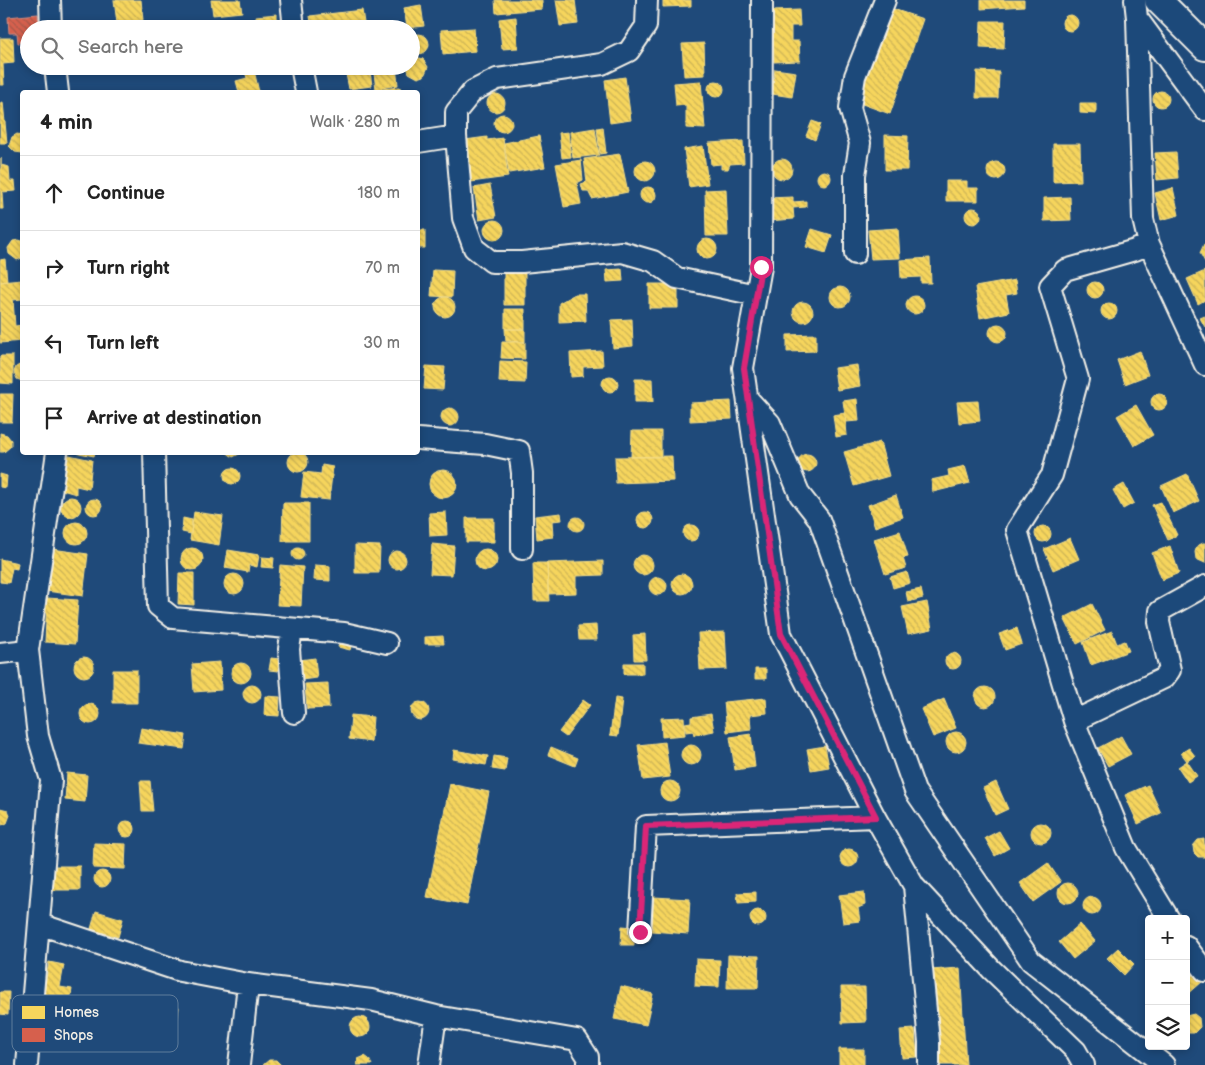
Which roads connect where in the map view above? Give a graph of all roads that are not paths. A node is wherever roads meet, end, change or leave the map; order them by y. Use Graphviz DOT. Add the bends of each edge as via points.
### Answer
graph roads {
  1 [pos="50,0"];
  2 [pos="291,0"];
  3 [pos="647,0"];
  4 [pos="762,0"];
  5 [pos="885,0"];
  6 [pos="1158,0"];
  7 [pos="1136,9"];
  8 [pos="51,20"];
  9 [pos="293,20"];
  10 [pos="1205,47"];
  11 [pos="55,75"];
  12 [pos="303,75"];
  13 [pos="58,90"];
  14 [pos="306,90"];
  15 [pos="1205,110"];
  16 [pos="456,136"];
  17 [pos="420,142"];
  18 [pos="1149,244"];
  19 [pos="855,254"];
  20 [pos="756,295"];
  21 [pos="1205,365"];
  22 [pos="748,399"];
  23 [pos="420,439"];
  24 [pos="57,455"];
  25 [pos="154,455"];
  26 [pos="522,549"];
  27 [pos="1205,586"];
  28 [pos="292,628"];
  29 [pos="387,643"];
  30 [pos="28,650"];
  31 [pos="0,653"];
  32 [pos="294,713"];
  33 [pos="1074,721"];
  34 [pos="876,817"];
  35 [pos="914,886"];
  36 [pos="1167,915"];
  37 [pos="39,924"];
  38 [pos="640,932"];
  39 [pos="1190,951"];
  40 [pos="1205,971"];
  41 [pos="248,984"];
  42 [pos="33,995"];
  43 [pos="436,1016"];
  44 [pos="28,1052"];
  45 [pos="27,1065"];
  46 [pos="239,1065"];
  47 [pos="429,1065"];
  48 [pos="588,1065"];
  49 [pos="929,1065"];
  50 [pos="1084,1065"];
  51 [pos="1164,1065"];
  1 -- 8 [label="street"];
  2 -- 9 [label="street"];
  3 -- 16 [label="street" via="646,26 629,51 602,64 497,80 473,91 456,112"];
  4 -- 20 [label="street" via="761,267"];
  5 -- 19 [label="street" via="855,76 850,108 860,143 855,175"];
  6 -- 10 [label="main road"];
  7 -- 15 [label="street"];
  7 -- 18 [label="street" via="1143,219"];
  11 -- 13 [label="street"];
  12 -- 14 [label="street"];
  16 -- 17 [label="street"];
  16 -- 20 [label="street" via="463,218 474,248 492,262 622,252 653,261 677,278"];
  18 -- 21 [label="street"];
  18 -- 33 [label="street" via="1065,270 1050,286 1078,379 1052,475 1017,530"];
  20 -- 22 [label="street" via="744,368"];
  22 -- 34 [label="street" via="781,634"];
  22 -- 51 [label="street" via="770,423 800,495 819,519 915,791 1031,961"];
  23 -- 26 [label="street" via="485,444 519,451"];
  24 -- 30 [label="street"];
  25 -- 28 [label="street" via="158,606 173,618"];
  27 -- 33 [label="street" via="1160,611 1159,622 1170,670 1164,678"];
  28 -- 29 [label="street" via="344,633"];
  28 -- 32 [label="street" via="289,649"];
  30 -- 31 [label="street"];
  30 -- 37 [label="street" via="38,736 51,780"];
  33 -- 36 [label="street" via="1126,848"];
  34 -- 35 [label="street"];
  34 -- 38 [label="street" via="646,826"];
  35 -- 49 [label="street"];
  35 -- 50 [label="street" via="991,969 1076,1051"];
  37 -- 41 [label="street" via="180,971"];
  37 -- 42 [label="street"];
  39 -- 40 [label="street"];
  41 -- 43 [label="street" via="371,1000"];
  41 -- 46 [label="street"];
  43 -- 47 [label="street"];
  43 -- 48 [label="street" via="577,1040 588,1058"];
  44 -- 45 [label="street"];
}
